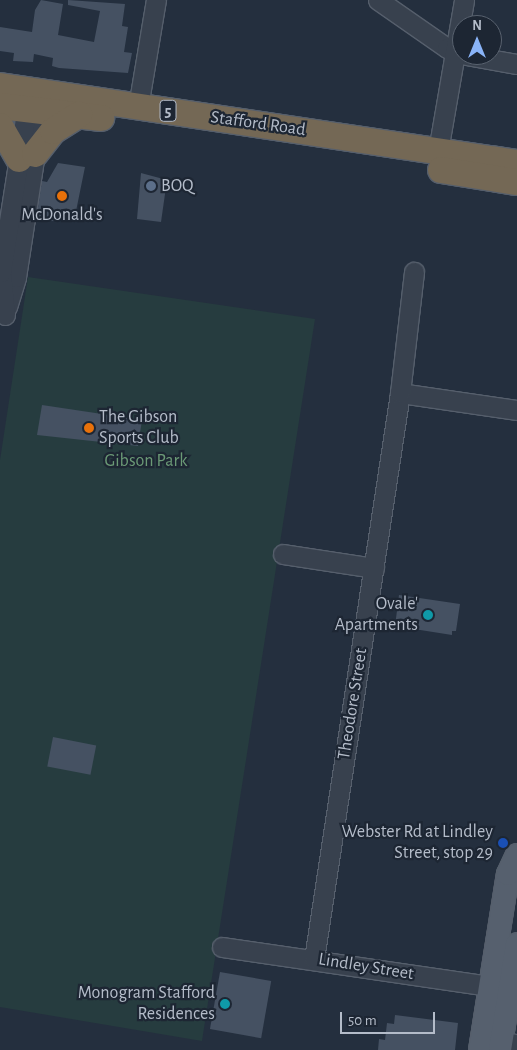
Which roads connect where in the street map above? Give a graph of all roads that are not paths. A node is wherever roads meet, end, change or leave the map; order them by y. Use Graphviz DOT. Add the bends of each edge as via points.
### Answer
graph roads {
  1 [pos="156,0"];
  2 [pos="378,0"];
  3 [pos="464,0"];
  4 [pos="463,15"];
  5 [pos="452,48"];
  6 [pos="502,61"];
  7 [pos="517,64"];
  8 [pos="458,65"];
  9 [pos="0,86"];
  10 [pos="35,100"];
  11 [pos="0,106"];
  12 [pos="138,107"];
  13 [pos="79,115"];
  14 [pos="0,126"];
  15 [pos="438,151"];
  16 [pos="27,156"];
  17 [pos="517,163"];
  18 [pos="517,182"];
  19 [pos="414,272"];
  20 [pos="400,393"];
  21 [pos="517,410"];
  22 [pos="283,554"];
  23 [pos="374,568"];
  24 [pos="517,855"];
  25 [pos="517,944"];
  26 [pos="222,947"];
  27 [pos="314,959"];
  28 [pos="500,987"];
  29 [pos="496,1045"];
  1 -- 12 [label="street"];
  2 -- 5 [label="street"];
  3 -- 4 [label="street"];
  6 -- 7 [label="street"];
  8 -- 15 [label="street"];
  9 -- 10 [label="highway, Stafford Road / 5"];
  10 -- 11 [label="highway, Stafford Road / 5"];
  10 -- 12 [label="highway, Stafford Road / 5"];
  10 -- 13 [label="highway, Stafford Road / 5"];
  10 -- 16 [label="street"];
  12 -- 15 [label="highway, Stafford Road / 5"];
  13 -- 16 [label="highway" via="53,131"];
  13 -- 18 [label="highway, Stafford Road / 5"];
  14 -- 16 [label="highway"];
  15 -- 17 [label="highway, Stafford Road / 5"];
  16 -- 16 [label="street" via="16,277 4,315 1,272"];
  19 -- 20 [label="street, Theodore Street"];
  20 -- 21 [label="street"];
  20 -- 23 [label="street, Theodore Street"];
  22 -- 23 [label="street"];
  23 -- 27 [label="street, Theodore Street"];
  24 -- 28 [label="main road" via="508,874"];
  25 -- 28 [label="main road"];
  26 -- 27 [label="street, Lindley Street"];
  27 -- 28 [label="street, Lindley Street"];
  28 -- 29 [label="main road"];
}
